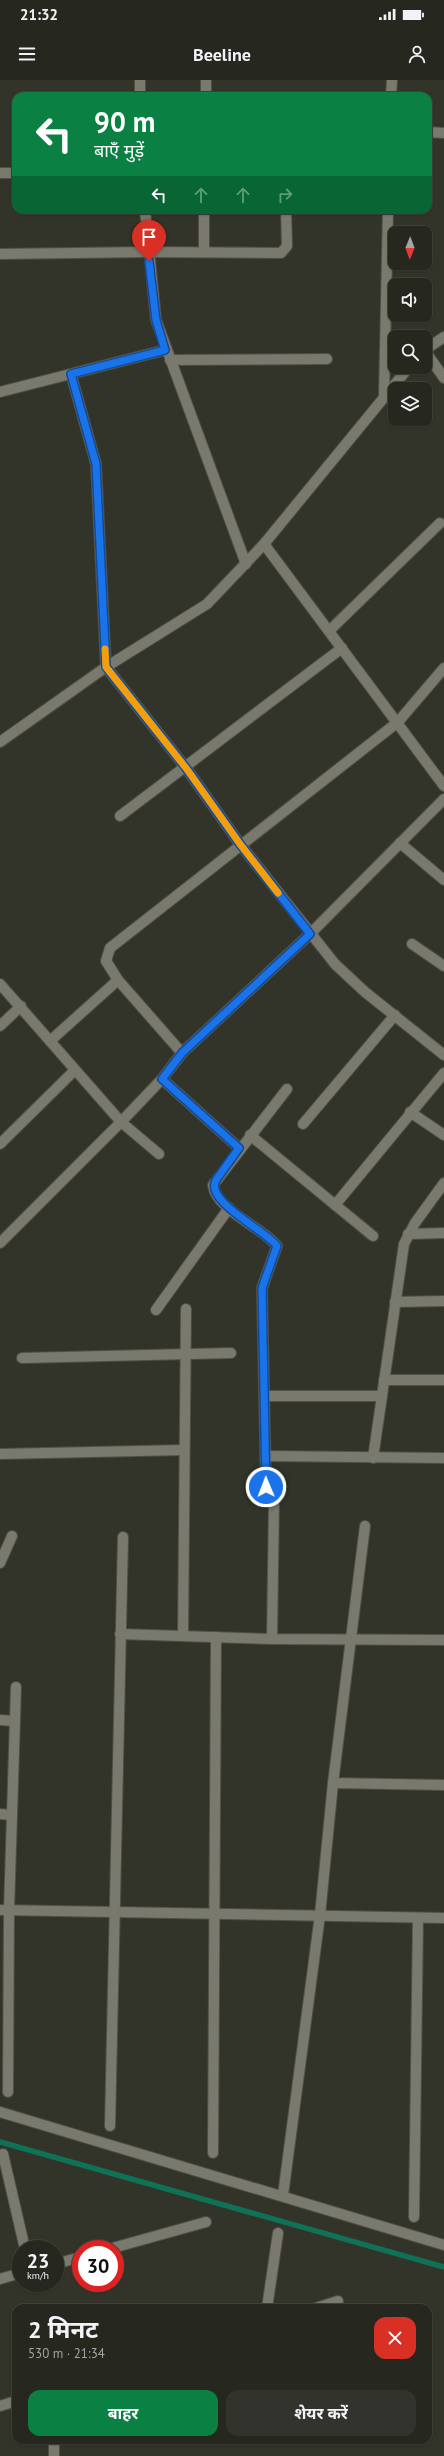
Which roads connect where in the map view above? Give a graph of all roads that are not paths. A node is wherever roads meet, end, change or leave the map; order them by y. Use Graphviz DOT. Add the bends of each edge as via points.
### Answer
graph roads {
  1 [pos="140,80"];
  2 [pos="206,80"];
  3 [pos="392,80"];
  4 [pos="140,92"];
  5 [pos="206,92"];
  6 [pos="392,92"];
  7 [pos="432,132"];
  8 [pos="444,133"];
  9 [pos="0,173"];
  10 [pos="12,173"];
  11 [pos="145,214"];
  12 [pos="204,214"];
  13 [pos="286,214"];
  14 [pos="388,214"];
  15 [pos="148,252"];
  16 [pos="204,252"];
  17 [pos="0,254"];
  18 [pos="444,337"];
  19 [pos="432,346"];
  20 [pos="165,350"];
  21 [pos="327,359"];
  22 [pos="170,360"];
  23 [pos="432,361"];
  24 [pos="71,374"];
  25 [pos="402,374"];
  26 [pos="444,378"];
  27 [pos="0,392"];
  28 [pos="384,397"];
  29 [pos="440,523"];
  30 [pos="264,544"];
  31 [pos="246,564"];
  32 [pos="329,631"];
  33 [pos="342,648"];
  34 [pos="106,667"];
  35 [pos="444,668"];
  36 [pos="398,722"];
  37 [pos="0,742"];
  38 [pos="186,768"];
  39 [pos="444,786"];
  40 [pos="444,799"];
  41 [pos="120,816"];
  42 [pos="400,843"];
  43 [pos="240,844"];
  44 [pos="444,880"];
  45 [pos="310,934"];
  46 [pos="412,944"];
  47 [pos="444,966"];
  48 [pos="118,980"];
  49 [pos="0,984"];
  50 [pos="21,1006"];
  51 [pos="395,1015"];
  52 [pos="0,1026"];
  53 [pos="50,1041"];
  54 [pos="182,1053"];
  55 [pos="444,1055"];
  56 [pos="75,1070"];
  57 [pos="444,1073"];
  58 [pos="162,1079"];
  59 [pos="287,1089"];
  60 [pos="410,1112"];
  61 [pos="121,1122"];
  62 [pos="303,1124"];
  63 [pos="444,1134"];
  64 [pos="250,1135"];
  65 [pos="0,1144"];
  66 [pos="239,1148"];
  67 [pos="159,1154"];
  68 [pos="444,1184"];
  69 [pos="335,1205"];
  70 [pos="229,1208"];
  71 [pos="444,1233"];
  72 [pos="408,1234"];
  73 [pos="372,1236"];
  74 [pos="0,1243"];
  75 [pos="444,1301"];
  76 [pos="395,1302"];
  77 [pos="186,1309"];
  78 [pos="156,1310"];
  79 [pos="231,1353"];
  80 [pos="185,1354"];
  81 [pos="22,1358"];
  82 [pos="384,1380"];
  83 [pos="444,1380"];
  84 [pos="264,1396"];
  85 [pos="382,1396"];
  86 [pos="183,1450"];
  87 [pos="0,1454"];
  88 [pos="266,1456"];
  89 [pos="373,1458"];
  90 [pos="444,1458"];
  91 [pos="266,1487"];
  92 [pos="274,1501"];
  93 [pos="365,1526"];
  94 [pos="12,1536"];
  95 [pos="123,1537"];
  96 [pos="0,1563"];
  97 [pos="120,1634"];
  98 [pos="183,1636"];
  99 [pos="216,1637"];
  100 [pos="352,1639"];
  101 [pos="272,1640"];
  102 [pos="444,1640"];
  103 [pos="16,1687"];
  104 [pos="0,1720"];
  105 [pos="14,1721"];
  106 [pos="333,1784"];
  107 [pos="444,1785"];
  108 [pos="0,1814"];
  109 [pos="12,1814"];
  110 [pos="4,1910"];
  111 [pos="114,1913"];
  112 [pos="215,1914"];
  113 [pos="320,1915"];
  114 [pos="418,1918"];
  115 [pos="444,1918"];
  116 [pos="4,2002"];
  117 [pos="8,2092"];
  118 [pos="0,2112"];
  119 [pos="110,2126"];
  120 [pos="213,2153"];
  121 [pos="3,2154"];
  122 [pos="283,2195"];
  123 [pos="414,2217"];
  124 [pos="206,2222"];
  125 [pos="278,2233"];
  126 [pos="23,2240"];
  127 [pos="124,2245"];
  128 [pos="444,2245"];
  129 [pos="12,2276"];
  130 [pos="0,2279"];
  131 [pos="338,2301"];
  132 [pos="268,2304"];
  133 [pos="329,2304"];
  134 [pos="12,2402"];
  135 [pos="0,2406"];
  136 [pos="54,2444"];
  137 [pos="54,2456"];
  1 -- 4 [label="street"];
  2 -- 5 [label="street"];
  3 -- 6 [label="street"];
  7 -- 8 [label="street"];
  9 -- 10 [label="street"];
  11 -- 15 [label="street"];
  12 -- 16 [label="street"];
  13 -- 16 [label="street" via="287,246 281,253"];
  14 -- 28 [label="street"];
  15 -- 16 [label="street"];
  15 -- 17 [label="street"];
  15 -- 20 [label="street" via="156,320"];
  18 -- 19 [label="street"];
  20 -- 22 [label="street"];
  20 -- 24 [label="street"];
  21 -- 22 [label="street"];
  22 -- 31 [label="street"];
  23 -- 26 [label="street"];
  24 -- 27 [label="street"];
  24 -- 34 [label="street" via="96,464"];
  25 -- 28 [label="street"];
  28 -- 30 [label="street"];
  29 -- 32 [label="street"];
  30 -- 31 [label="street"];
  30 -- 32 [label="street"];
  31 -- 34 [label="street" via="207,604"];
  32 -- 33 [label="street"];
  33 -- 36 [label="street"];
  33 -- 38 [label="street"];
  34 -- 37 [label="street"];
  34 -- 38 [label="street"];
  35 -- 36 [label="street"];
  36 -- 39 [label="street"];
  36 -- 43 [label="street"];
  38 -- 41 [label="street"];
  38 -- 43 [label="street"];
  40 -- 42 [label="street"];
  42 -- 44 [label="street"];
  42 -- 45 [label="street"];
  43 -- 45 [label="street"];
  43 -- 48 [label="street" via="110,948 106,961"];
  45 -- 51 [label="street" via="351,980"];
  45 -- 54 [label="street"];
  46 -- 47 [label="street"];
  48 -- 53 [label="street"];
  48 -- 54 [label="street"];
  49 -- 50 [label="street"];
  50 -- 52 [label="street"];
  50 -- 53 [label="street"];
  51 -- 55 [label="street"];
  51 -- 62 [label="street"];
  53 -- 56 [label="street"];
  54 -- 58 [label="street"];
  56 -- 61 [label="street"];
  56 -- 65 [label="street"];
  57 -- 60 [label="street"];
  58 -- 61 [label="street"];
  58 -- 66 [label="street"];
  59 -- 64 [label="street"];
  60 -- 63 [label="street"];
  60 -- 69 [label="street"];
  61 -- 67 [label="street"];
  61 -- 74 [label="street"];
  64 -- 66 [label="street"];
  64 -- 69 [label="street"];
  66 -- 70 [label="street" via="213,1185 217,1196"];
  68 -- 72 [label="street"];
  69 -- 73 [label="street"];
  70 -- 78 [label="street"];
  70 -- 84 [label="street" via="277,1246 262,1288"];
  71 -- 72 [label="street"];
  72 -- 76 [label="street"];
  75 -- 76 [label="street"];
  76 -- 82 [label="street"];
  77 -- 80 [label="street"];
  79 -- 80 [label="street"];
  80 -- 81 [label="street"];
  80 -- 86 [label="street"];
  82 -- 83 [label="street"];
  82 -- 85 [label="street"];
  84 -- 85 [label="street"];
  84 -- 88 [label="street"];
  85 -- 89 [label="street"];
  86 -- 87 [label="street"];
  86 -- 98 [label="street"];
  88 -- 89 [label="street"];
  88 -- 91 [label="street"];
  89 -- 90 [label="street"];
  92 -- 101 [label="street"];
  93 -- 100 [label="street"];
  94 -- 96 [label="street"];
  95 -- 97 [label="street"];
  97 -- 98 [label="street"];
  97 -- 111 [label="street"];
  98 -- 99 [label="street"];
  99 -- 101 [label="street"];
  99 -- 112 [label="street"];
  100 -- 101 [label="street"];
  100 -- 102 [label="street"];
  100 -- 106 [label="street"];
  103 -- 105 [label="street"];
  104 -- 105 [label="street"];
  105 -- 109 [label="street"];
  106 -- 107 [label="street"];
  106 -- 113 [label="street"];
  108 -- 109 [label="street"];
  109 -- 110 [label="street"];
  110 -- 111 [label="street"];
  110 -- 116 [label="street"];
  111 -- 112 [label="street"];
  111 -- 119 [label="street"];
  112 -- 113 [label="street"];
  112 -- 120 [label="street"];
  113 -- 114 [label="street"];
  113 -- 122 [label="street"];
  114 -- 115 [label="street"];
  114 -- 123 [label="street"];
  116 -- 117 [label="street"];
  118 -- 122 [label="street"];
  121 -- 126 [label="street"];
  122 -- 128 [label="street"];
  124 -- 127 [label="street"];
  125 -- 132 [label="street"];
  129 -- 130 [label="street"];
  131 -- 133 [label="street"];
  134 -- 135 [label="street"];
  136 -- 137 [label="street"];
}
